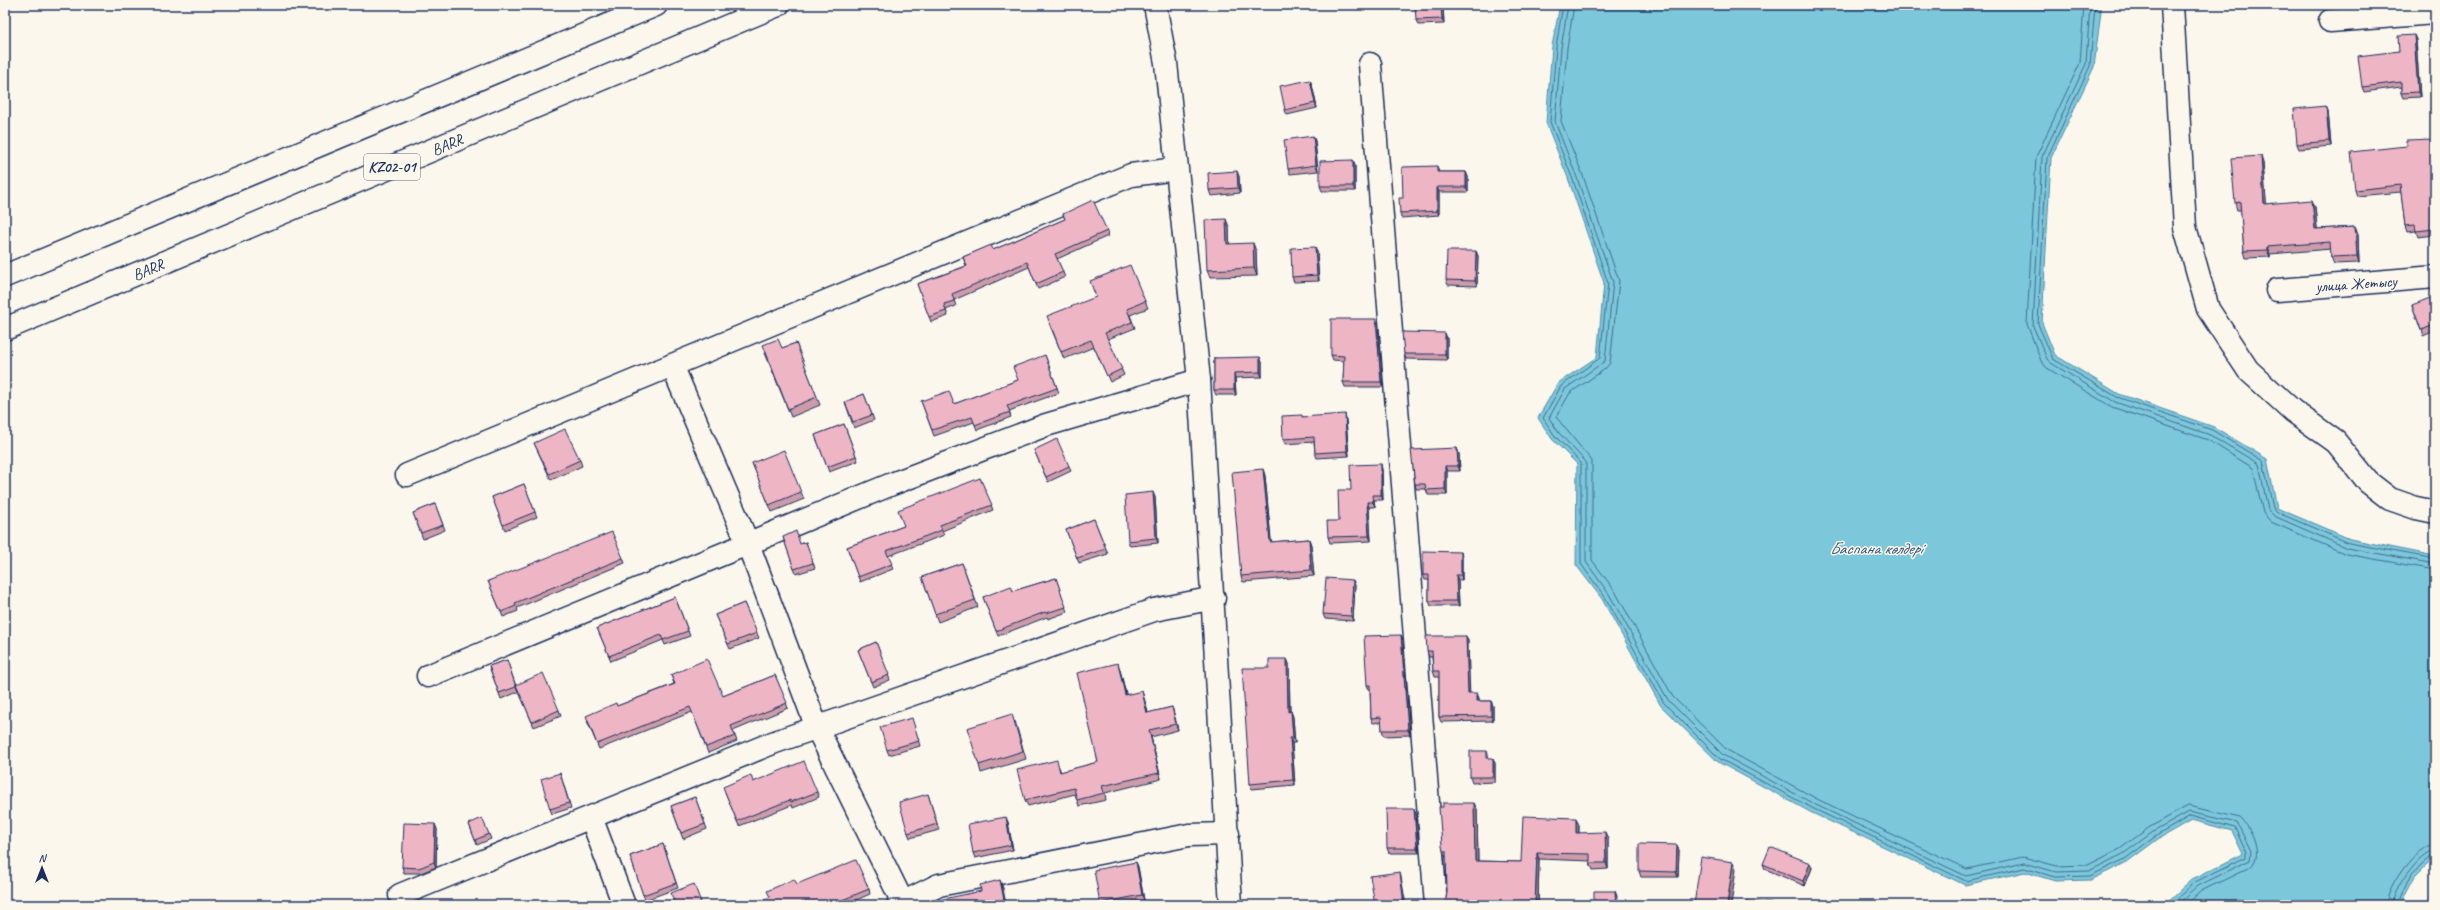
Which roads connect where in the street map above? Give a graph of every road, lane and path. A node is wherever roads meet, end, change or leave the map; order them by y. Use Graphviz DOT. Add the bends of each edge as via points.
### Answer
graph roads {
  1 [pos="656,5"];
  2 [pos="778,5"];
  3 [pos="1156,5"];
  4 [pos="2172,5"];
  5 [pos="2435,12"];
  6 [pos="2330,21"];
  7 [pos="1370,64"];
  8 [pos="1176,169"];
  9 [pos="5,276"];
  10 [pos="2435,277"];
  11 [pos="2277,290"];
  12 [pos="5,329"];
  13 [pos="672,365"];
  14 [pos="1199,380"];
  15 [pos="407,475"];
  16 [pos="2435,512"];
  17 [pos="748,544"];
  18 [pos="1214,598"];
  19 [pos="428,676"];
  20 [pos="817,728"];
  21 [pos="591,817"];
  22 [pos="1228,834"];
  23 [pos="400,895"];
  24 [pos="900,904"];
  25 [pos="624,905"];
  26 [pos="1231,905"];
  27 [pos="1436,905"];
  1 -- 9 [label="main road"];
  2 -- 12 [label="main road, BARR / KZ02-01"];
  3 -- 8 [label="main road" via="1166,63"];
  4 -- 16 [label="main road" via="2184,227 2208,309 2248,370 2293,411 2336,442 2368,482 2390,499"];
  5 -- 6 [label="main road"];
  7 -- 27 [label="main road"];
  8 -- 13 [label="main road" via="1131,175"];
  8 -- 14 [label="main road"];
  10 -- 11 [label="main road, улица Жетысу"];
  13 -- 15 [label="main road"];
  13 -- 17 [label="main road"];
  14 -- 17 [label="main road" via="1046,425 892,484"];
  14 -- 18 [label="main road"];
  17 -- 19 [label="main road"];
  17 -- 20 [label="main road"];
  18 -- 20 [label="main road" via="1154,610"];
  18 -- 22 [label="main road"];
  20 -- 21 [label="main road" via="775,742"];
  20 -- 24 [label="main road"];
  21 -- 23 [label="main road"];
  21 -- 25 [label="main road"];
  22 -- 24 [label="main road" via="1189,836 939,885"];
  22 -- 26 [label="main road"];
}
